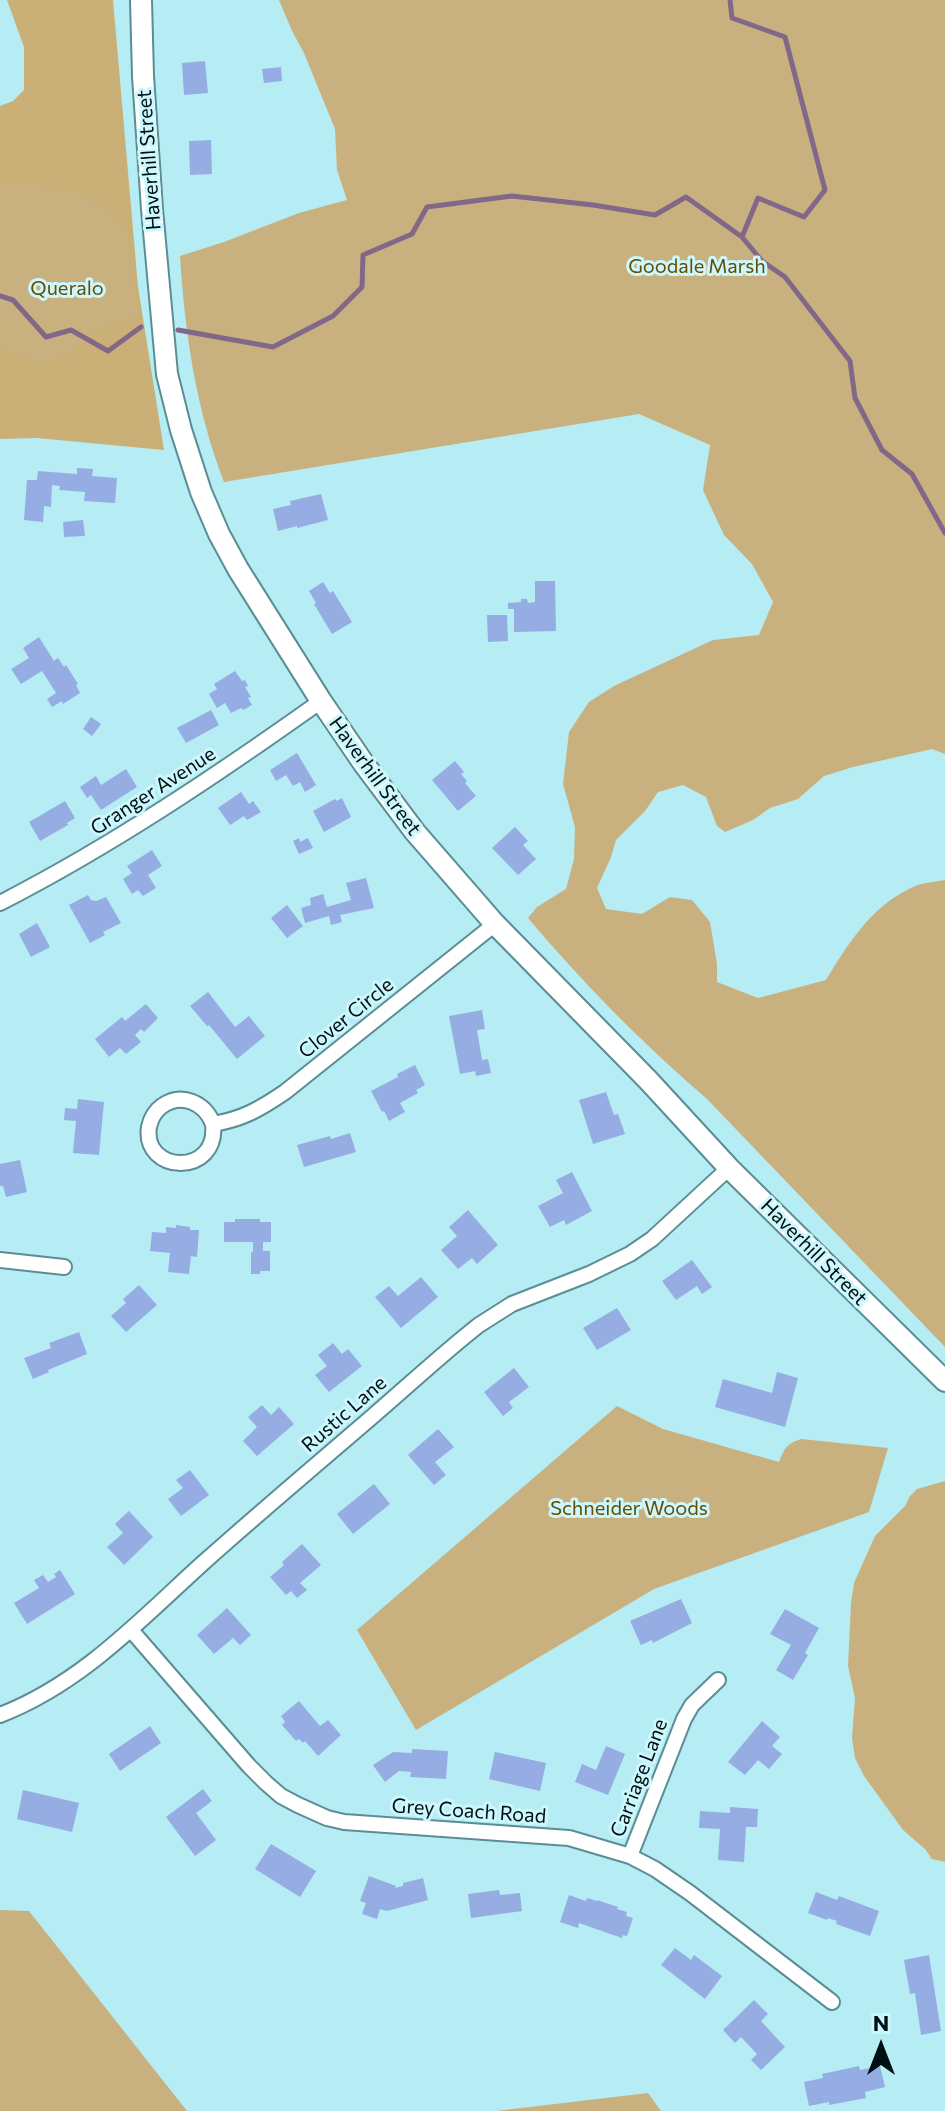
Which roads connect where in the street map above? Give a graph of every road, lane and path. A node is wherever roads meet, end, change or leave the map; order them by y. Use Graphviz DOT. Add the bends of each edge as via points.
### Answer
graph roads {
  1 [pos="141,0"];
  2 [pos="321,701"];
  3 [pos="0,903"];
  4 [pos="495,924"];
  5 [pos="213,1124"];
  6 [pos="729,1168"];
  7 [pos="0,1260"];
  8 [pos="64,1267"];
  9 [pos="945,1381"];
  10 [pos="131,1630"];
  11 [pos="718,1680"];
  12 [pos="0,1715"];
  13 [pos="630,1856"];
  14 [pos="832,2002"];
  1 -- 2 [label="street, Haverhill Street" via="159,303 167,374 181,430 219,534"];
  2 -- 3 [label="street, Granger Avenue" via="126,833"];
  2 -- 4 [label="street, Haverhill Street" via="415,832"];
  4 -- 5 [label="street, Clover Circle" via="285,1092 248,1116"];
  4 -- 6 [label="street, Haverhill Street"];
  5 -- 5 [label="street" via="208,1150 185,1164 165,1159 150,1138 155,1113 178,1100 202,1108"];
  6 -- 9 [label="street, Haverhill Street"];
  6 -- 10 [label="street, Rustic Lane" via="630,1254 512,1304 470,1332"];
  7 -- 8 [label="street"];
  10 -- 12 [label="street, Rustic Lane" via="59,1686"];
  10 -- 13 [label="street, Grey Coach Road" via="249,1766 281,1796 313,1812 344,1822 569,1838"];
  11 -- 13 [label="street, Carriage Lane" via="684,1719"];
  13 -- 14 [label="street, Grey Coach Road" via="690,1893"];
}
